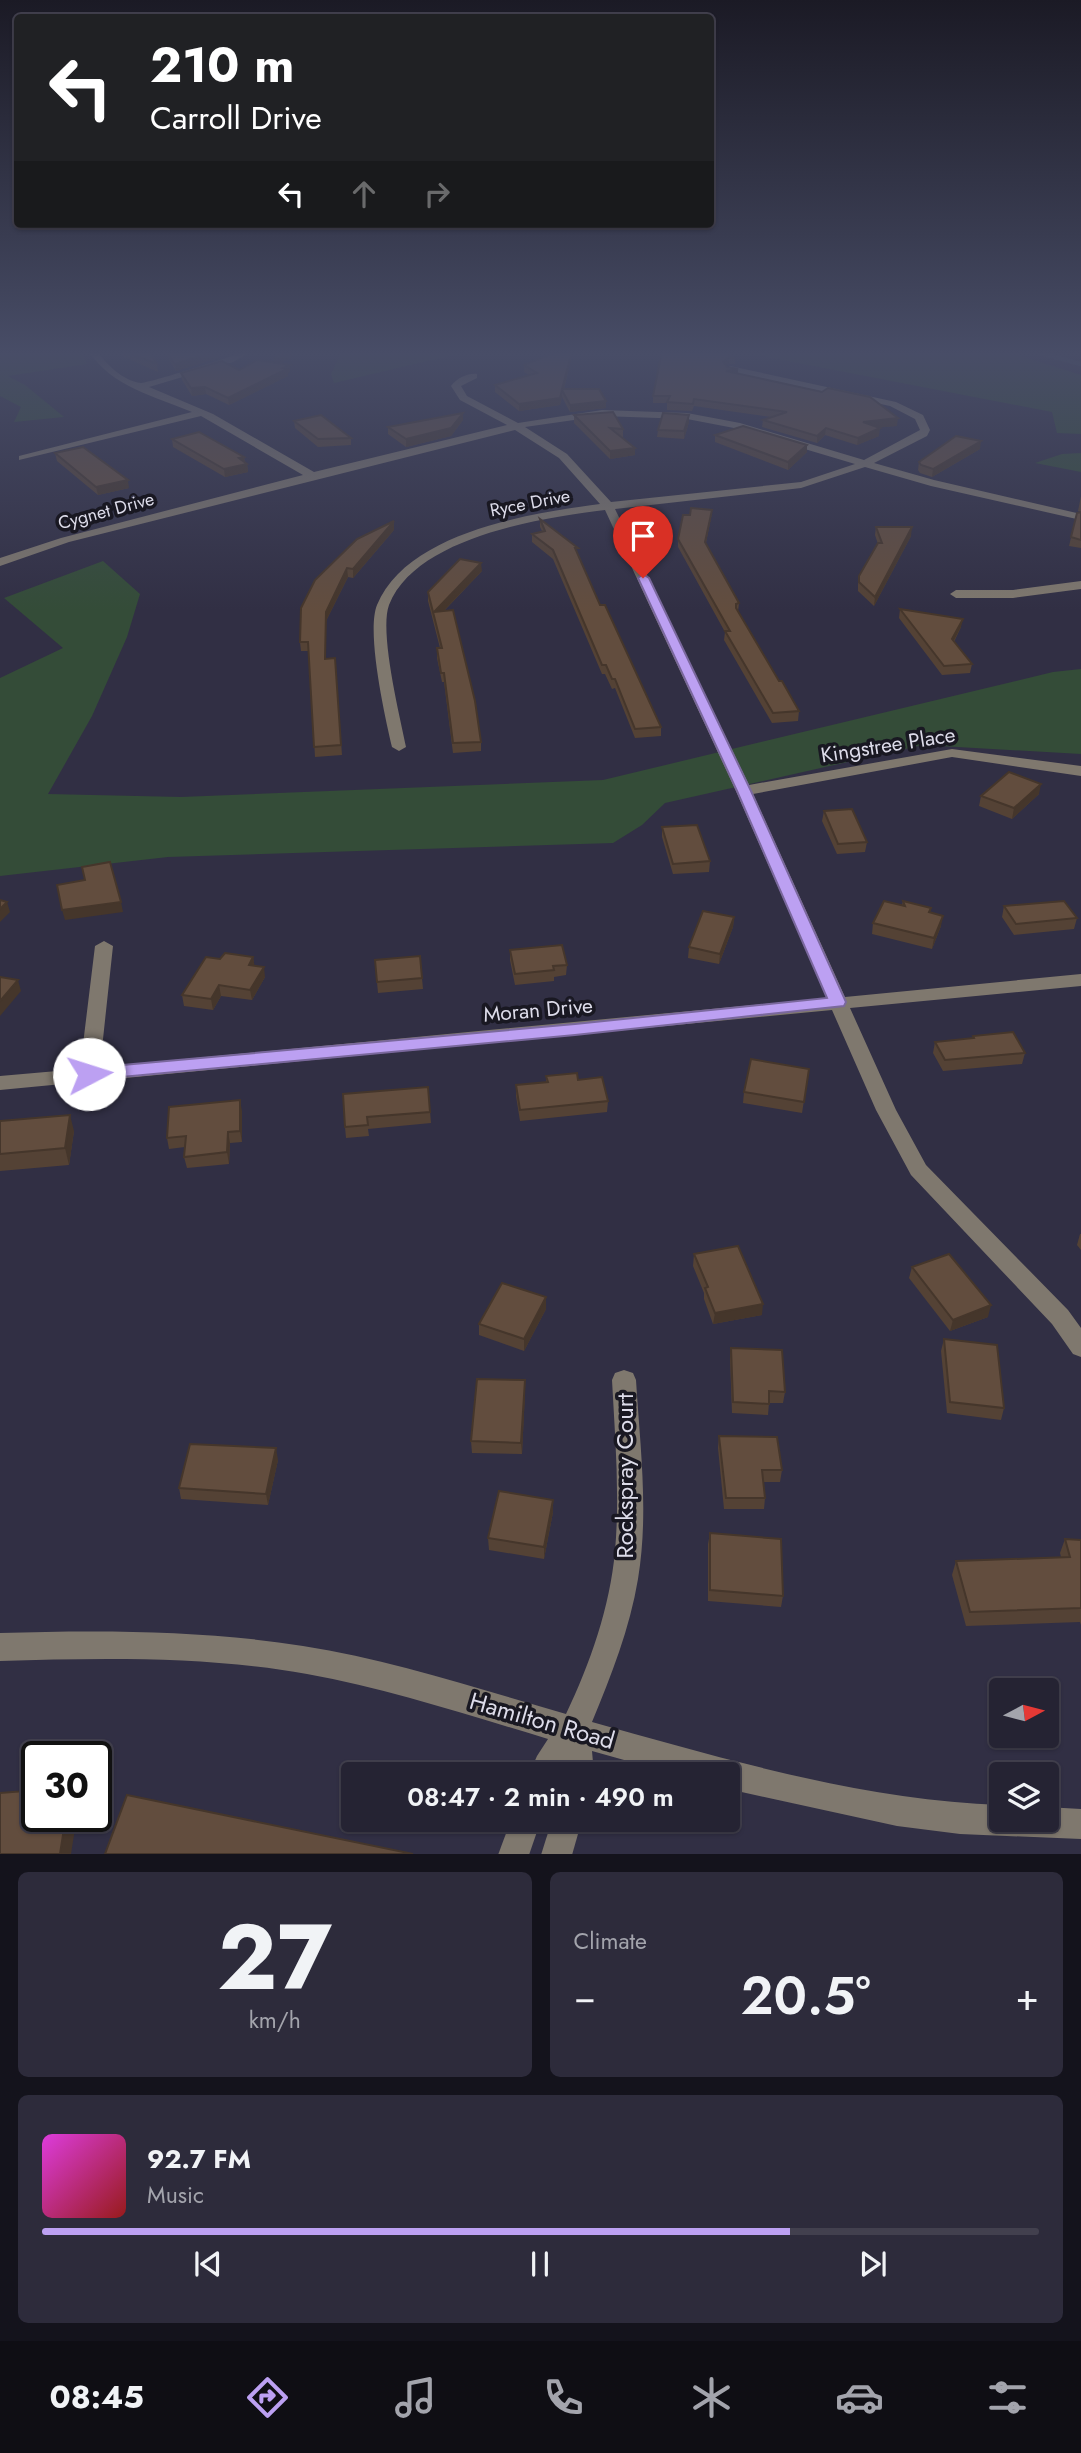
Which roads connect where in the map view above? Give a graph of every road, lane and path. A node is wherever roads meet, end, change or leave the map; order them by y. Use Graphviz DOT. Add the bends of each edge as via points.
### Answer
graph roads {
  1 [pos="104,438"];
  2 [pos="244,438"];
  3 [pos="475,438"];
  4 [pos="535,438"];
  5 [pos="776,438"];
  6 [pos="916,438"];
  7 [pos="23,458"];
  8 [pos="862,464"];
  9 [pos="312,476"];
  10 [pos="609,506"];
  11 [pos="1081,517"];
  12 [pos="0,562"];
  13 [pos="1081,585"];
  14 [pos="956,594"];
  15 [pos="399,747"];
  16 [pos="1081,771"];
  17 [pos="744,791"];
  18 [pos="104,946"];
  19 [pos="1081,980"];
  20 [pos="838,1002"];
  21 [pos="89,1074"];
  22 [pos="0,1083"];
  23 [pos="1081,1347"];
  24 [pos="624,1380"];
  25 [pos="0,1647"];
  26 [pos="575,1731"];
  27 [pos="550,1762"];
  28 [pos="578,1762"];
  29 [pos="1081,1824"];
  30 [pos="521,1832"];
  31 [pos="563,1832"];
  32 [pos="513,1854"];
  33 [pos="556,1854"];
  1 -- 7 [label="street"];
  2 -- 9 [label="street"];
  3 -- 9 [label="street, Cygnet Drive"];
  4 -- 10 [label="street" via="563,456"];
  5 -- 8 [label="street, Cygnet Drive"];
  6 -- 8 [label="street, Ryce Drive"];
  8 -- 10 [label="street, Ryce Drive" via="798,486"];
  8 -- 11 [label="street, Cygnet Drive"];
  9 -- 12 [label="street, Cygnet Drive" via="65,540"];
  10 -- 15 [label="street, Ryce Drive" via="534,517 464,537 423,556 397,580 382,607 390,707"];
  10 -- 17 [label="street"];
  13 -- 14 [label="street" via="1013,594"];
  16 -- 17 [label="street, Kingstree Place" via="952,754"];
  17 -- 20 [label="street"];
  18 -- 21 [label="street"];
  19 -- 20 [label="street, Moran Drive"];
  20 -- 21 [label="street, Moran Drive"];
  20 -- 23 [label="street" via="918,1170 1060,1317"];
  21 -- 22 [label="street, Moran Drive"];
  24 -- 26 [label="street, Rockspray Court" via="630,1519 625,1578 613,1628"];
  25 -- 26 [label="street, Hamilton Road" via="112,1644 265,1654 347,1669"];
  26 -- 27 [label="street"];
  26 -- 28 [label="street"];
  26 -- 29 [label="street, Hamilton Road" via="840,1800 942,1817"];
  30 -- 32 [label="street"];
  31 -- 33 [label="street"];
}
